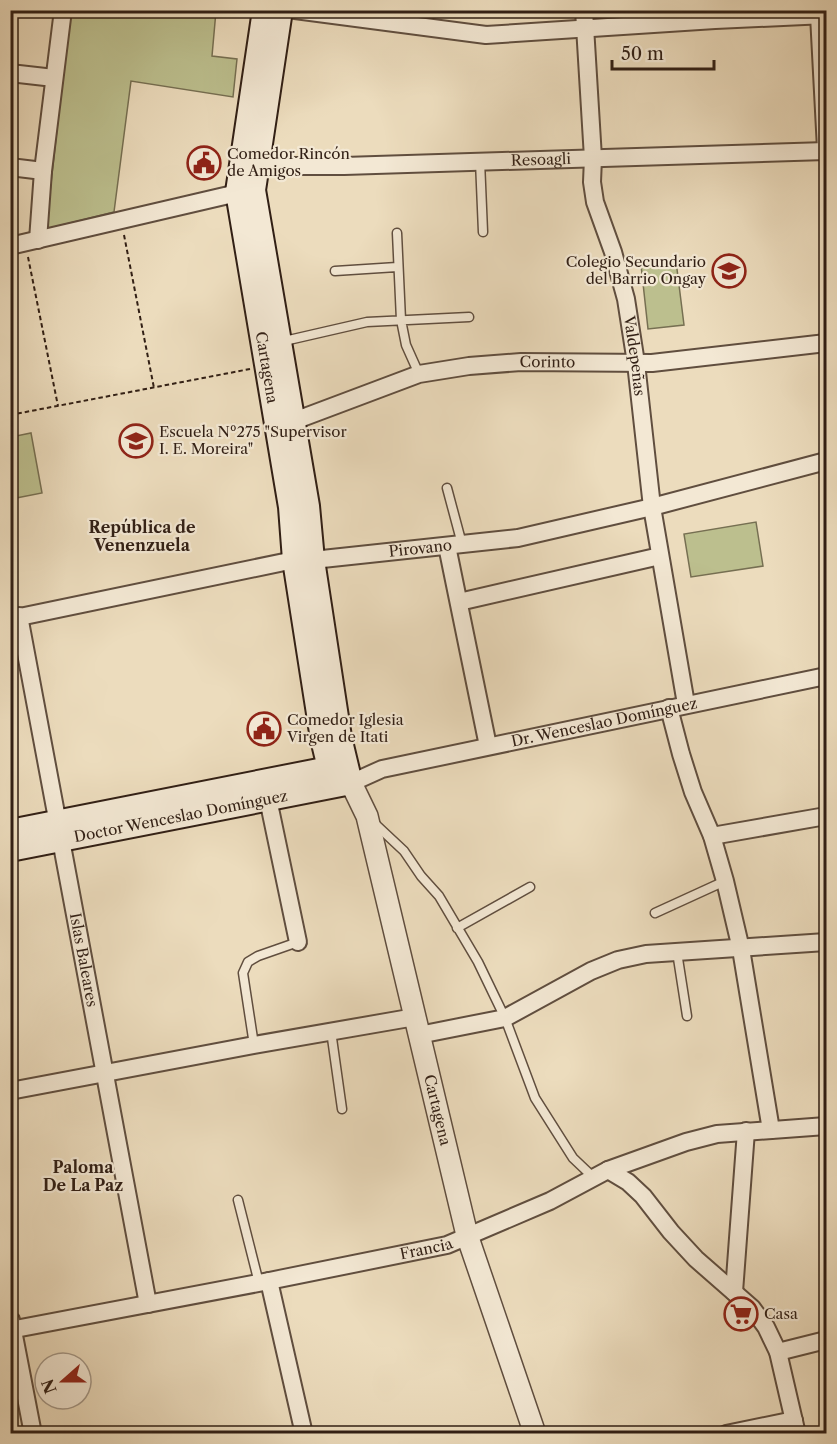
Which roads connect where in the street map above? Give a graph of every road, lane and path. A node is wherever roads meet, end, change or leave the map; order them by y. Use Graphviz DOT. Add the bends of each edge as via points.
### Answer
graph roads {
  1 [pos="63,10"];
  2 [pos="264,10"];
  3 [pos="281,10"];
  4 [pos="295,10"];
  5 [pos="584,10"];
  6 [pos="794,13"];
  7 [pos="823,15"];
  8 [pos="585,29"];
  9 [pos="10,73"];
  10 [pos="54,78"];
  11 [pos="826,150"];
  12 [pos="593,158"];
  13 [pos="480,160"];
  14 [pos="256,166"];
  15 [pos="10,167"];
  16 [pos="44,171"];
  17 [pos="245,191"];
  18 [pos="121,220"];
  19 [pos="483,232"];
  20 [pos="397,233"];
  21 [pos="25,243"];
  22 [pos="397,267"];
  23 [pos="335,271"];
  24 [pos="469,317"];
  25 [pos="401,320"];
  26 [pos="280,342"];
  27 [pos="826,343"];
  28 [pos="636,363"];
  29 [pos="265,366"];
  30 [pos="419,374"];
  31 [pos="154,388"];
  32 [pos="58,406"];
  33 [pos="10,416"];
  34 [pos="285,423"];
  35 [pos="826,461"];
  36 [pos="447,488"];
  37 [pos="652,507"];
  38 [pos="454,545"];
  39 [pos="660,556"];
  40 [pos="303,560"];
  41 [pos="459,602"];
  42 [pos="15,617"];
  43 [pos="826,676"];
  44 [pos="686,704"];
  45 [pos="669,708"];
  46 [pos="488,746"];
  47 [pos="342,772"];
  48 [pos="268,799"];
  49 [pos="366,816"];
  50 [pos="826,816"];
  51 [pos="10,831"];
  52 [pos="59,831"];
  53 [pos="712,836"];
  54 [pos="10,850"];
  55 [pos="725,880"];
  56 [pos="530,887"];
  57 [pos="655,913"];
  58 [pos="457,928"];
  59 [pos="298,942"];
  60 [pos="826,942"];
  61 [pos="741,949"];
  62 [pos="677,952"];
  63 [pos="687,1016"];
  64 [pos="505,1018"];
  65 [pos="417,1026"];
  66 [pos="331,1031"];
  67 [pos="254,1045"];
  68 [pos="104,1073"];
  69 [pos="10,1091"];
  70 [pos="342,1109"];
  71 [pos="826,1126"];
  72 [pos="771,1130"];
  73 [pos="746,1131"];
  74 [pos="601,1174"];
  75 [pos="238,1200"];
  76 [pos="467,1235"];
  77 [pos="264,1282"];
  78 [pos="734,1292"];
  79 [pos="148,1304"];
  80 [pos="11,1326"];
  81 [pos="826,1340"];
  82 [pos="778,1352"];
  83 [pos="795,1427"];
  84 [pos="33,1434"];
  85 [pos="304,1434"];
  86 [pos="535,1434"];
  87 [pos="726,1434"];
  1 -- 10 [label="street"];
  2 -- 17 [label="main road, Cartagena"];
  3 -- 14 [label="main road, Cartagena"];
  4 -- 8 [label="street" via="486,35"];
  5 -- 8 [label="street, Valdepeñas"];
  6 -- 7 [label="street"];
  6 -- 8 [label="street"];
  7 -- 11 [label="street"];
  8 -- 12 [label="street, Valdepeñas"];
  9 -- 10 [label="street"];
  10 -- 16 [label="street"];
  11 -- 12 [label="street, Resoagli"];
  12 -- 13 [label="street, Resoagli"];
  12 -- 28 [label="street, Valdepeñas" via="595,202 626,299"];
  13 -- 14 [label="street, Resoagli"];
  13 -- 19 [label="lane"];
  14 -- 17 [label="main road, Cartagena"];
  15 -- 16 [label="street"];
  16 -- 21 [label="street"];
  17 -- 18 [label="street"];
  17 -- 26 [label="main road, Cartagena"];
  17 -- 29 [label="main road, Cartagena"];
  18 -- 21 [label="street"];
  18 -- 31 [label="path"];
  20 -- 22 [label="lane"];
  21 -- 32 [label="path"];
  22 -- 23 [label="lane"];
  22 -- 25 [label="lane"];
  24 -- 25 [label="lane"];
  25 -- 26 [label="lane" via="366,322"];
  25 -- 30 [label="lane" via="406,345"];
  26 -- 34 [label="main road, Cartagena"];
  27 -- 28 [label="street, Corinto"];
  28 -- 30 [label="street, Corinto" via="521,362"];
  28 -- 37 [label="street, Valdepeñas"];
  29 -- 31 [label="path"];
  29 -- 34 [label="main road, Cartagena"];
  30 -- 34 [label="street, Corinto"];
  31 -- 32 [label="path"];
  32 -- 33 [label="path"];
  34 -- 40 [label="main road, Cartagena" via="308,506"];
  35 -- 37 [label="street, Pirovano"];
  36 -- 38 [label="lane"];
  37 -- 38 [label="street, Pirovano" via="518,538"];
  37 -- 39 [label="street, Valdepeñas"];
  38 -- 40 [label="street, Pirovano"];
  38 -- 41 [label="street"];
  39 -- 41 [label="street"];
  39 -- 44 [label="street, Valdepeñas"];
  40 -- 42 [label="street, Pirovano"];
  40 -- 47 [label="main road, Cartagena" via="340,737"];
  41 -- 46 [label="street"];
  42 -- 52 [label="street, Islas Baleares"];
  43 -- 44 [label="street, Dr. Wenceslao Domínguez"];
  44 -- 45 [label="street, Dr. Wenceslao Domínguez"];
  45 -- 46 [label="street, Dr. Wenceslao Domínguez"];
  45 -- 53 [label="street" via="693,792"];
  46 -- 47 [label="street, Dr. Wenceslao Domínguez" via="382,769"];
  47 -- 48 [label="main road, Doctor Wenceslao Domínguez"];
  47 -- 49 [label="street, Cartagena"];
  47 -- 52 [label="main road, Doctor Wenceslao Domínguez"];
  48 -- 52 [label="main road, Doctor Wenceslao Domínguez"];
  48 -- 59 [label="street"];
  49 -- 58 [label="lane" via="404,851 439,896"];
  49 -- 65 [label="street, Cartagena"];
  50 -- 53 [label="street"];
  51 -- 52 [label="main road, Doctor Wenceslao Domínguez"];
  52 -- 54 [label="main road, Doctor Wenceslao Domínguez"];
  52 -- 68 [label="street, Islas Baleares"];
  53 -- 55 [label="street"];
  55 -- 57 [label="lane"];
  55 -- 61 [label="street"];
  56 -- 58 [label="lane"];
  58 -- 64 [label="lane"];
  59 -- 67 [label="lane" via="258,956 248,962 243,973"];
  60 -- 61 [label="street"];
  61 -- 62 [label="street"];
  61 -- 72 [label="street"];
  62 -- 63 [label="lane"];
  62 -- 64 [label="street" via="618,960"];
  64 -- 65 [label="street"];
  64 -- 74 [label="lane" via="535,1098 573,1158"];
  65 -- 66 [label="street"];
  65 -- 76 [label="street, Cartagena"];
  66 -- 67 [label="street"];
  66 -- 70 [label="lane"];
  67 -- 68 [label="street"];
  68 -- 69 [label="street"];
  68 -- 79 [label="street, Islas Baleares"];
  71 -- 72 [label="street, Francia"];
  72 -- 73 [label="street, Francia"];
  73 -- 74 [label="street, Francia" via="686,1142"];
  73 -- 78 [label="street"];
  74 -- 76 [label="street, Francia" via="550,1201"];
  74 -- 78 [label="street" via="628,1182 696,1259"];
  75 -- 77 [label="lane"];
  76 -- 77 [label="street, Francia" via="447,1245"];
  76 -- 86 [label="street, Cartagena"];
  77 -- 79 [label="street, Francia"];
  77 -- 85 [label="street"];
  78 -- 82 [label="street" via="766,1327"];
  79 -- 80 [label="street, Francia"];
  80 -- 84 [label="street"];
  81 -- 82 [label="street"];
  82 -- 83 [label="street"];
  83 -- 87 [label="street"];
}
